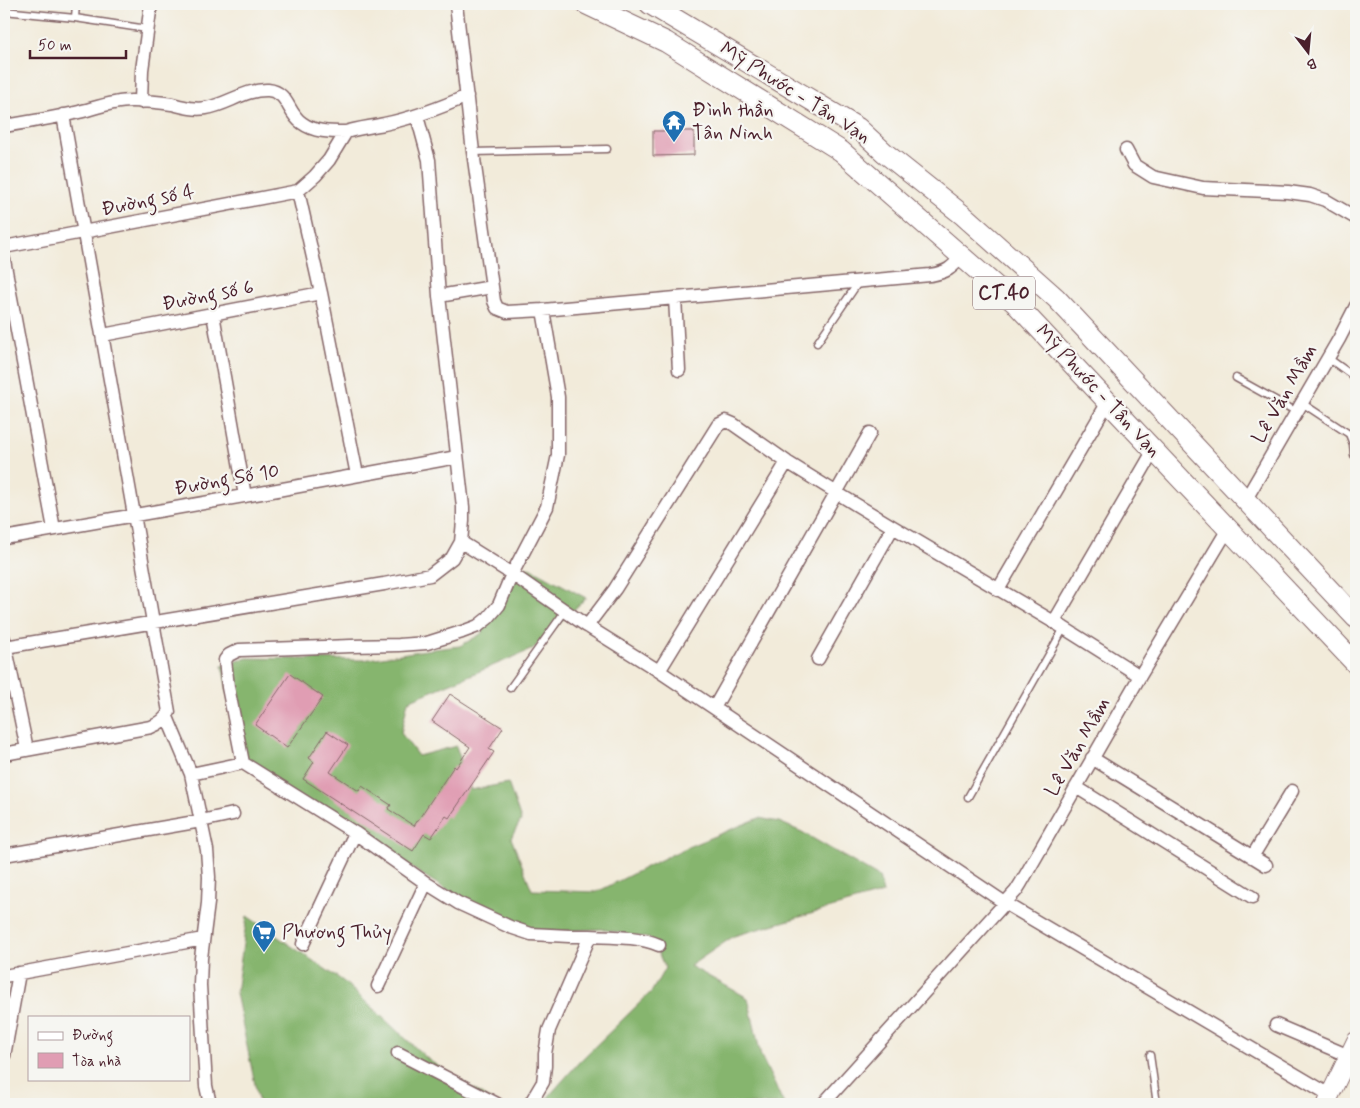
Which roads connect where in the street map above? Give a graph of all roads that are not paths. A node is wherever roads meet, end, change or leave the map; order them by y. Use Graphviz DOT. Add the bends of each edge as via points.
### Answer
graph roads {
  1 [pos="76,4"];
  2 [pos="151,4"];
  3 [pos="456,4"];
  4 [pos="586,4"];
  5 [pos="655,5"];
  6 [pos="4,12"];
  7 [pos="74,18"];
  8 [pos="147,29"];
  9 [pos="466,96"];
  10 [pos="141,102"];
  11 [pos="63,115"];
  12 [pos="417,116"];
  13 [pos="4,126"];
  14 [pos="346,132"];
  15 [pos="607,149"];
  16 [pos="1126,150"];
  17 [pos="474,152"];
  18 [pos="298,192"];
  19 [pos="1356,218"];
  20 [pos="84,232"];
  21 [pos="4,247"];
  22 [pos="962,256"];
  23 [pos="4,260"];
  24 [pos="858,282"];
  25 [pos="492,287"];
  26 [pos="321,293"];
  27 [pos="439,296"];
  28 [pos="675,298"];
  29 [pos="544,310"];
  30 [pos="1355,310"];
  31 [pos="214,314"];
  32 [pos="102,335"];
  33 [pos="817,343"];
  34 [pos="1328,358"];
  35 [pos="679,370"];
  36 [pos="1236,378"];
  37 [pos="1356,378"];
  38 [pos="1108,402"];
  39 [pos="1299,407"];
  40 [pos="870,434"];
  41 [pos="1154,450"];
  42 [pos="1354,455"];
  43 [pos="457,457"];
  44 [pos="787,462"];
  45 [pos="357,475"];
  46 [pos="837,493"];
  47 [pos="245,496"];
  48 [pos="1246,499"];
  49 [pos="135,515"];
  50 [pos="892,527"];
  51 [pos="54,529"];
  52 [pos="1228,529"];
  53 [pos="4,538"];
  54 [pos="462,542"];
  55 [pos="512,574"];
  56 [pos="998,590"];
  57 [pos="565,611"];
  58 [pos="1356,618"];
  59 [pos="154,623"];
  60 [pos="1059,625"];
  61 [pos="587,626"];
  62 [pos="5,642"];
  63 [pos="818,659"];
  64 [pos="1356,664"];
  65 [pos="659,671"];
  66 [pos="1140,676"];
  67 [pos="510,688"];
  68 [pos="714,708"];
  69 [pos="167,717"];
  70 [pos="26,749"];
  71 [pos="4,754"];
  72 [pos="1092,758"];
  73 [pos="243,763"];
  74 [pos="191,774"];
  75 [pos="1076,787"];
  76 [pos="1292,791"];
  77 [pos="968,797"];
  78 [pos="233,814"];
  79 [pos="200,821"];
  80 [pos="355,833"];
  81 [pos="4,855"];
  82 [pos="1252,857"];
  83 [pos="1266,866"];
  84 [pos="426,883"];
  85 [pos="1252,896"];
  86 [pos="1005,903"];
  87 [pos="590,936"];
  88 [pos="203,939"];
  89 [pos="303,944"];
  90 [pos="659,945"];
  91 [pos="19,973"];
  92 [pos="4,976"];
  93 [pos="378,986"];
  94 [pos="1276,1025"];
  95 [pos="1353,1048"];
  96 [pos="398,1053"];
  97 [pos="1150,1055"];
  98 [pos="4,1056"];
  99 [pos="1329,1100"];
  100 [pos="210,1104"];
  101 [pos="497,1104"];
  102 [pos="530,1104"];
  103 [pos="822,1104"];
  104 [pos="1157,1104"];
  1 -- 7 [label="lane"];
  2 -- 8 [label="street"];
  3 -- 9 [label="street"];
  4 -- 22 [label="main road, Mỹ Phước - Tân Vạn / CT.40" via="666,42 841,151"];
  5 -- 48 [label="main road, Mỹ Phước - Tân Vạn / CT.40" via="858,128 964,216 1056,298"];
  6 -- 7 [label="lane"];
  7 -- 8 [label="lane"];
  8 -- 10 [label="street"];
  9 -- 12 [label="street"];
  9 -- 17 [label="street"];
  10 -- 11 [label="street" via="111,104"];
  10 -- 14 [label="street" via="196,109 208,108 245,94 274,91 282,95 300,122 315,130"];
  11 -- 13 [label="street"];
  11 -- 20 [label="street"];
  12 -- 14 [label="street"];
  12 -- 27 [label="street" via="429,160"];
  14 -- 18 [label="street" via="329,160"];
  15 -- 17 [label="lane"];
  16 -- 19 [label="street" via="1134,165 1153,177 1203,188 1310,195"];
  17 -- 25 [label="street"];
  18 -- 20 [label="street, Đường số 4"];
  18 -- 26 [label="street"];
  20 -- 21 [label="street, Đường số 4"];
  20 -- 32 [label="street"];
  22 -- 24 [label="street" via="943,273"];
  22 -- 38 [label="main road, Mỹ Phước - Tân Vạn / CT.40" via="1015,303"];
  23 -- 51 [label="street"];
  24 -- 28 [label="street"];
  24 -- 33 [label="lane"];
  25 -- 27 [label="street"];
  25 -- 29 [label="street" via="498,308 507,312"];
  26 -- 31 [label="street, Đường số 6"];
  26 -- 45 [label="street"];
  27 -- 43 [label="street"];
  28 -- 29 [label="street"];
  28 -- 35 [label="street"];
  29 -- 55 [label="street" via="558,397 558,455 547,507"];
  30 -- 34 [label="street, Lê Văn Mầm"];
  31 -- 32 [label="street, Đường số 6"];
  31 -- 47 [label="street"];
  32 -- 49 [label="street"];
  34 -- 37 [label="lane"];
  34 -- 39 [label="street, Lê Văn Mầm"];
  36 -- 39 [label="lane"];
  38 -- 41 [label="main road, Mỹ Phước - Tân Vạn / CT.40"];
  38 -- 56 [label="street"];
  39 -- 42 [label="lane" via="1349,434"];
  39 -- 48 [label="street, Lê Văn Mầm"];
  40 -- 46 [label="street"];
  41 -- 52 [label="main road, Mỹ Phước - Tân Vạn / CT.40"];
  41 -- 60 [label="street"];
  43 -- 45 [label="street, Đường Số 10"];
  43 -- 54 [label="street" via="464,520"];
  44 -- 46 [label="street"];
  44 -- 61 [label="street" via="726,420 718,425 620,581"];
  44 -- 65 [label="street"];
  45 -- 47 [label="street, Đường Số 10"];
  46 -- 50 [label="street"];
  46 -- 68 [label="street"];
  47 -- 49 [label="street, Đường Số 10"];
  48 -- 58 [label="main road, Mỹ Phước - Tân Vạn / CT.40"];
  49 -- 51 [label="street, Đường Số 10"];
  49 -- 59 [label="street"];
  50 -- 56 [label="street"];
  50 -- 63 [label="street"];
  51 -- 53 [label="street, Đường Số 10"];
  52 -- 64 [label="main road, Mỹ Phước - Tân Vạn / CT.40"];
  52 -- 66 [label="street, Lê Văn Mầm"];
  54 -- 55 [label="street"];
  54 -- 59 [label="street" via="452,558 430,575"];
  55 -- 57 [label="street"];
  55 -- 73 [label="street" via="499,605 488,618 478,626 427,643 239,650 229,655 225,660 228,687"];
  56 -- 60 [label="street"];
  57 -- 61 [label="street"];
  57 -- 67 [label="lane"];
  59 -- 62 [label="street"];
  59 -- 69 [label="street" via="169,706"];
  60 -- 66 [label="street"];
  60 -- 77 [label="lane"];
  61 -- 65 [label="street"];
  62 -- 70 [label="street"];
  65 -- 68 [label="street"];
  66 -- 72 [label="street, Lê Văn Mầm"];
  68 -- 86 [label="street"];
  69 -- 70 [label="street" via="151,727"];
  69 -- 74 [label="street"];
  70 -- 71 [label="street"];
  72 -- 75 [label="street, Lê Văn Mầm"];
  72 -- 82 [label="street"];
  73 -- 74 [label="street"];
  73 -- 80 [label="street"];
  74 -- 79 [label="street"];
  75 -- 85 [label="street"];
  75 -- 86 [label="street, Lê Văn Mầm" via="1021,883"];
  76 -- 82 [label="street"];
  78 -- 79 [label="street"];
  79 -- 81 [label="street"];
  79 -- 88 [label="street" via="209,877"];
  80 -- 84 [label="street"];
  80 -- 89 [label="street"];
  82 -- 83 [label="street"];
  84 -- 87 [label="street" via="458,903 530,934"];
  84 -- 93 [label="street"];
  86 -- 99 [label="street"];
  86 -- 103 [label="street, Lê Văn Mầm"];
  87 -- 90 [label="street" via="647,940"];
  87 -- 102 [label="street" via="549,1030 543,1082"];
  88 -- 91 [label="street"];
  88 -- 100 [label="street" via="200,985"];
  91 -- 92 [label="street"];
  91 -- 98 [label="street"];
  94 -- 95 [label="street"];
  95 -- 99 [label="main road"];
  96 -- 101 [label="street"];
  97 -- 104 [label="lane"];
}
